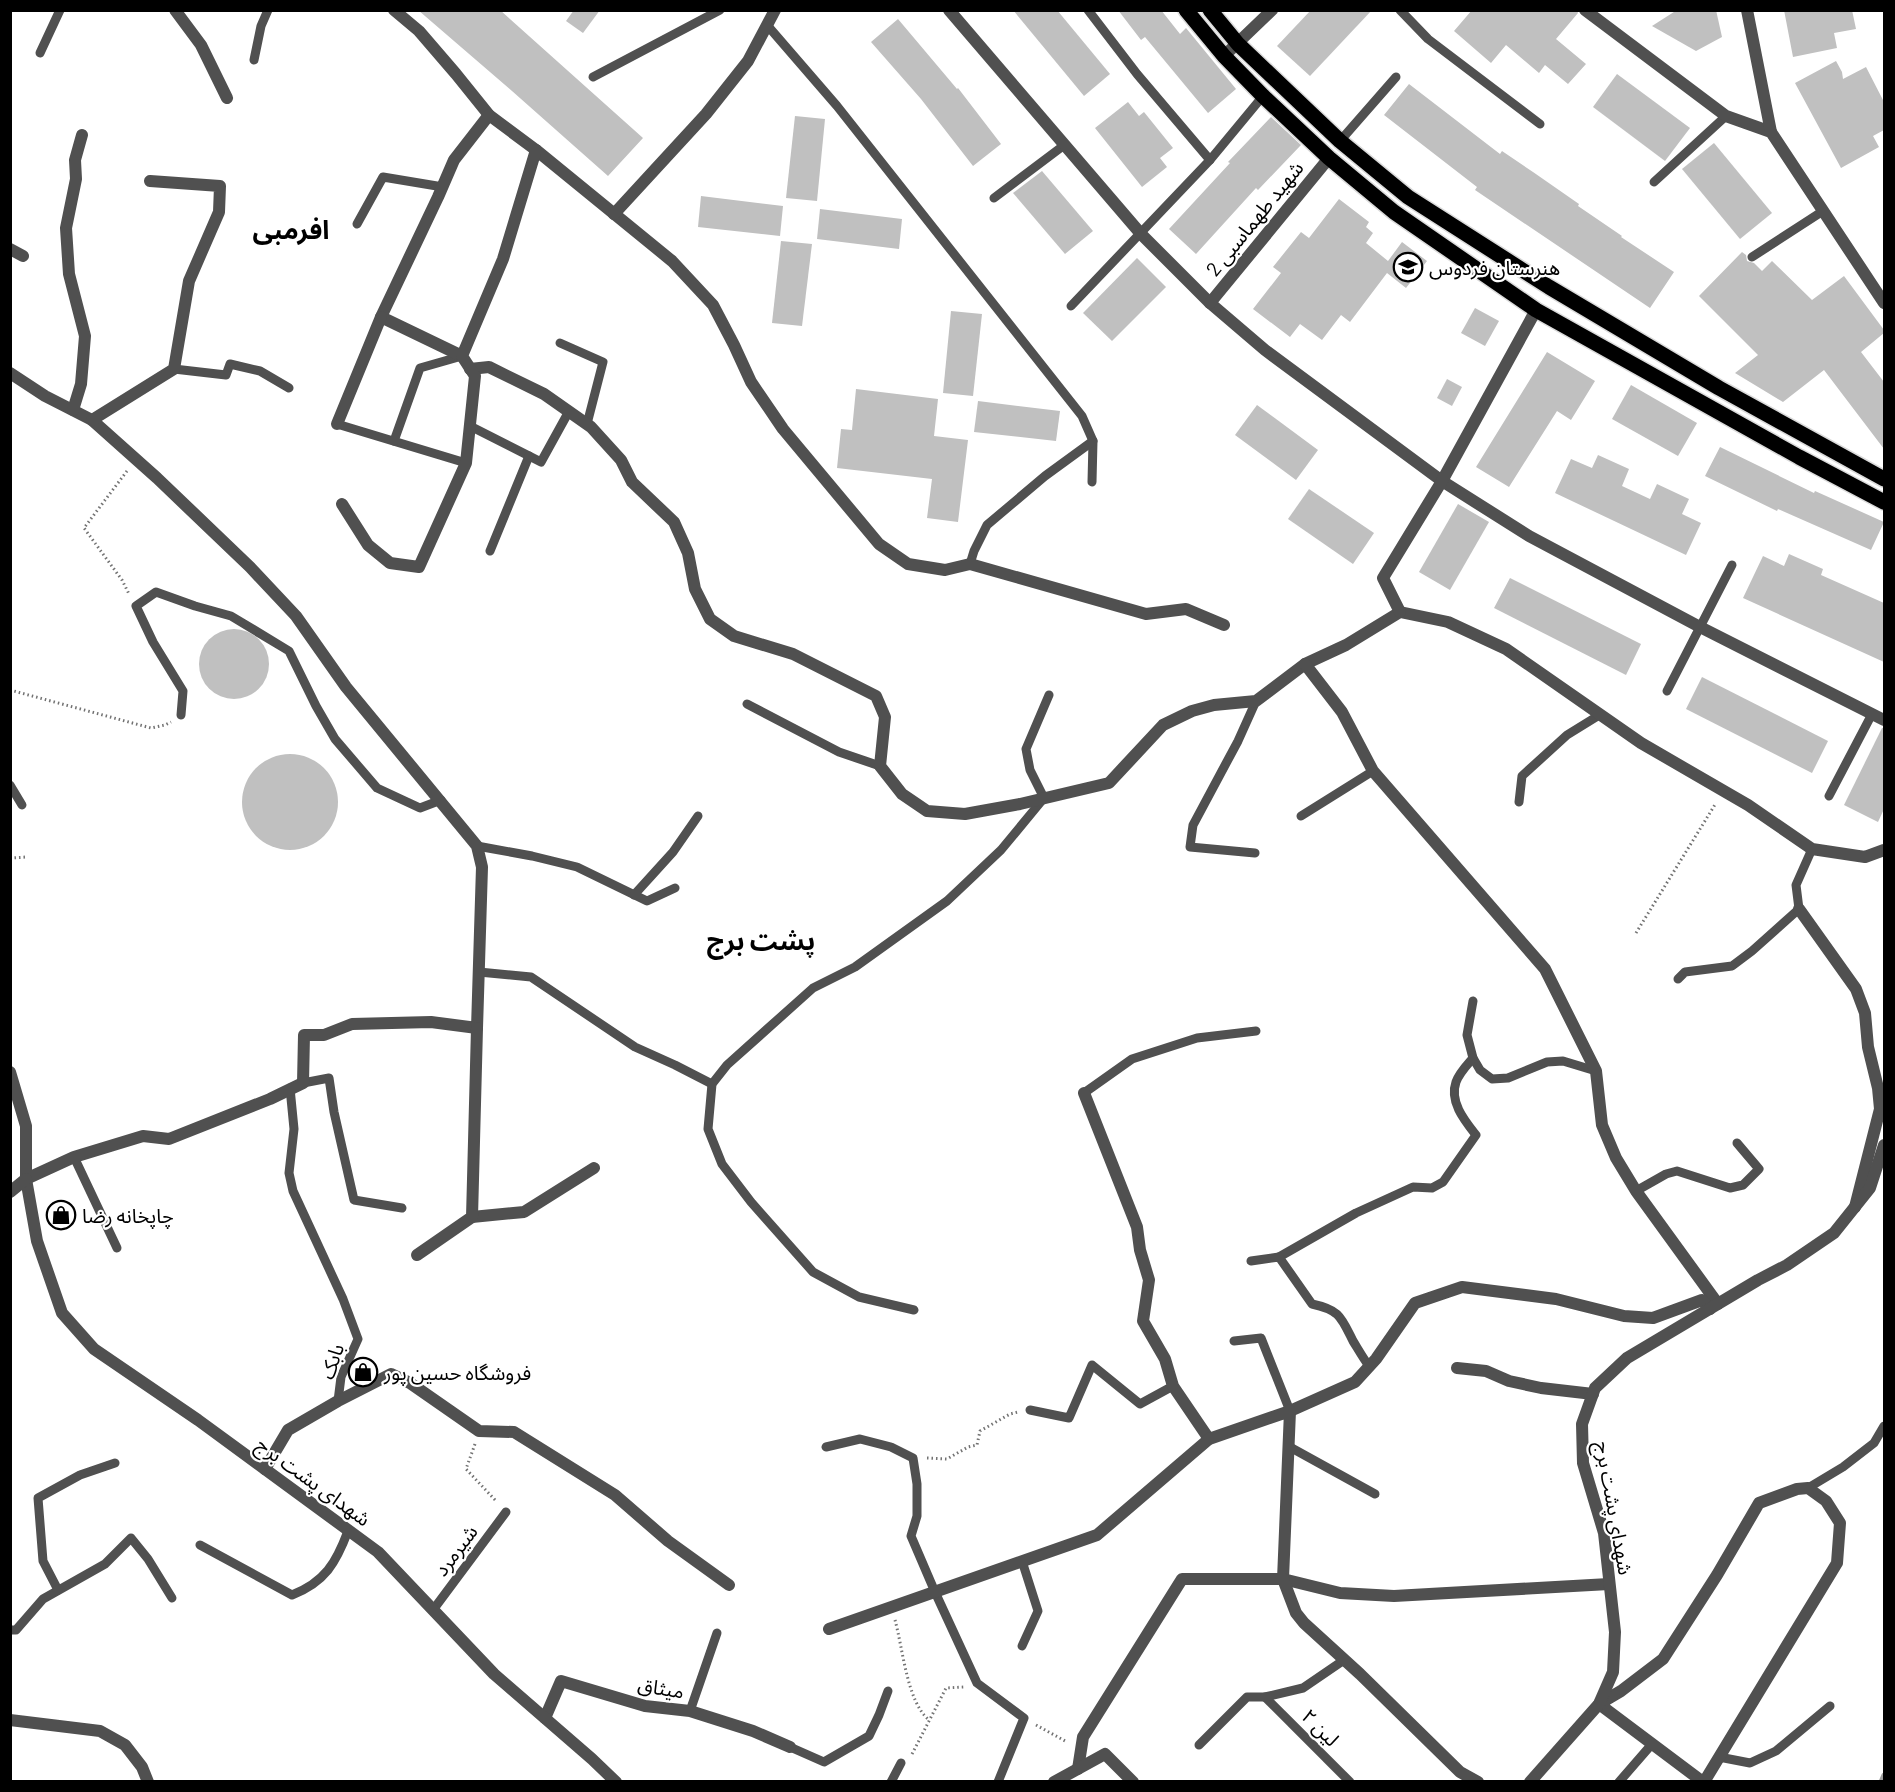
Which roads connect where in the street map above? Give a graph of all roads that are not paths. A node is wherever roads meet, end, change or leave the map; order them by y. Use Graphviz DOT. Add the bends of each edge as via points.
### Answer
graph roads {
  1 [pos="60,10"];
  2 [pos="175,10"];
  3 [pos="268,10"];
  4 [pos="394,10"];
  5 [pos="720,10"];
  6 [pos="775,10"];
  7 [pos="949,10"];
  8 [pos="1088,10"];
  9 [pos="1186,10"];
  10 [pos="1210,10"];
  11 [pos="1272,10"];
  12 [pos="1400,10"];
  13 [pos="1585,10"];
  14 [pos="1747,10"];
  15 [pos="767,25"];
  16 [pos="1238,44"];
  17 [pos="40,53"];
  18 [pos="1224,56"];
  19 [pos="254,60"];
  20 [pos="593,76"];
  21 [pos="1396,77"];
  22 [pos="1263,96"];
  23 [pos="227,98"];
  24 [pos="489,115"];
  25 [pos="1726,116"];
  26 [pos="1540,124"];
  27 [pos="1771,132"];
  28 [pos="82,135"];
  29 [pos="1340,141"];
  30 [pos="1063,146"];
  31 [pos="536,150"];
  32 [pos="1329,158"];
  33 [pos="1210,160"];
  34 [pos="150,181"];
  35 [pos="1654,182"];
  36 [pos="442,187"];
  37 [pos="994,198"];
  38 [pos="1823,211"];
  39 [pos="614,214"];
  40 [pos="357,224"];
  41 [pos="1141,234"];
  42 [pos="10,249"];
  43 [pos="23,256"];
  44 [pos="1752,257"];
  45 [pos="1210,303"];
  46 [pos="1884,303"];
  47 [pos="1071,306"];
  48 [pos="1536,310"];
  49 [pos="381,317"];
  50 [pos="560,343"];
  51 [pos="462,356"];
  52 [pos="174,369"];
  53 [pos="470,369"];
  54 [pos="10,373"];
  55 [pos="289,387"];
  56 [pos="73,410"];
  57 [pos="568,413"];
  58 [pos="92,420"];
  59 [pos="337,424"];
  60 [pos="586,424"];
  61 [pos="470,426"];
  62 [pos="394,441"];
  63 [pos="1093,441"];
  64 [pos="529,456"];
  65 [pos="466,463"];
  66 [pos="1884,479"];
  67 [pos="1442,481"];
  68 [pos="1092,482"];
  69 [pos="1884,502"];
  70 [pos="342,504"];
  71 [pos="490,551"];
  72 [pos="970,564"];
  73 [pos="1732,565"];
  74 [pos="1400,612"];
  75 [pos="1224,625"];
  76 [pos="1700,627"];
  77 [pos="1305,664"];
  78 [pos="1666,690"];
  79 [pos="1049,695"];
  80 [pos="1256,701"];
  81 [pos="747,704"];
  82 [pos="1601,714"];
  83 [pos="1872,714"];
  84 [pos="181,715"];
  85 [pos="1884,720"];
  86 [pos="880,766"];
  87 [pos="1373,771"];
  88 [pos="10,785"];
  89 [pos="1829,796"];
  90 [pos="1044,798"];
  91 [pos="441,800"];
  92 [pos="1519,802"];
  93 [pos="22,805"];
  94 [pos="698,816"];
  95 [pos="1301,816"];
  96 [pos="477,846"];
  97 [pos="1812,849"];
  98 [pos="1884,850"];
  99 [pos="1255,853"];
  100 [pos="675,888"];
  101 [pos="634,896"];
  102 [pos="1799,909"];
  103 [pos="479,972"];
  104 [pos="1678,979"];
  105 [pos="1473,1001"];
  106 [pos="477,1028"];
  107 [pos="1256,1030"];
  108 [pos="1473,1058"];
  109 [pos="1596,1071"];
  110 [pos="10,1072"];
  111 [pos="303,1083"];
  112 [pos="712,1084"];
  113 [pos="290,1088"];
  114 [pos="1084,1093"];
  115 [pos="1737,1143"];
  116 [pos="1884,1145"];
  117 [pos="74,1157"];
  118 [pos="594,1168"];
  119 [pos="26,1179"];
  120 [pos="1635,1191"];
  121 [pos="10,1192"];
  122 [pos="402,1208"];
  123 [pos="1855,1209"];
  124 [pos="472,1217"];
  125 [pos="117,1248"];
  126 [pos="417,1256"];
  127 [pos="1279,1257"];
  128 [pos="1251,1261"];
  129 [pos="1710,1302"];
  130 [pos="914,1310"];
  131 [pos="1234,1341"];
  132 [pos="1369,1366"];
  133 [pos="1457,1368"];
  134 [pos="1173,1386"];
  135 [pos="1593,1394"];
  136 [pos="338,1401"];
  137 [pos="1030,1410"];
  138 [pos="1290,1411"];
  139 [pos="1884,1426"];
  140 [pos="1209,1439"];
  141 [pos="1288,1446"];
  142 [pos="826,1447"];
  143 [pos="115,1463"];
  144 [pos="265,1469"];
  145 [pos="1808,1488"];
  146 [pos="1375,1494"];
  147 [pos="506,1512"];
  148 [pos="348,1531"];
  149 [pos="200,1545"];
  150 [pos="1022,1561"];
  151 [pos="1282,1579"];
  152 [pos="1609,1584"];
  153 [pos="729,1585"];
  154 [pos="58,1590"];
  155 [pos="935,1592"];
  156 [pos="172,1598"];
  157 [pos="433,1610"];
  158 [pos="829,1629"];
  159 [pos="10,1630"];
  160 [pos="717,1632"];
  161 [pos="1022,1646"];
  162 [pos="1344,1660"];
  163 [pos="888,1691"];
  164 [pos="1265,1697"];
  165 [pos="1599,1704"];
  166 [pos="1830,1706"];
  167 [pos="690,1711"];
  168 [pos="545,1718"];
  169 [pos="10,1720"];
  170 [pos="1652,1744"];
  171 [pos="1198,1745"];
  172 [pos="790,1747"];
  173 [pos="1719,1757"];
  174 [pos="901,1763"];
  175 [pos="1078,1768"];
  176 [pos="148,1782"];
  177 [pos="616,1782"];
  178 [pos="891,1782"];
  179 [pos="998,1782"];
  180 [pos="1053,1782"];
  181 [pos="1133,1782"];
  182 [pos="1350,1782"];
  183 [pos="1478,1782"];
  184 [pos="1530,1782"];
  185 [pos="1618,1782"];
  186 [pos="1703,1782"];
  1 -- 17 [label="lane"];
  2 -- 23 [label="street" via="201,45"];
  3 -- 19 [label="lane"];
  4 -- 24 [label="street" via="419,31"];
  5 -- 20 [label="lane"];
  6 -- 15 [label="street"];
  7 -- 30 [label="street"];
  8 -- 33 [label="lane"];
  9 -- 18 [label="main road"];
  10 -- 16 [label="main road"];
  11 -- 16 [label="street"];
  12 -- 26 [label="lane" via="1428,39"];
  13 -- 25 [label="street"];
  14 -- 27 [label="street"];
  15 -- 39 [label="street" via="748,61 706,114"];
  15 -- 63 [label="lane" via="837,105 1082,416"];
  16 -- 18 [label="street"];
  16 -- 29 [label="main road"];
  18 -- 22 [label="main road"];
  21 -- 29 [label="lane"];
  22 -- 32 [label="main road"];
  22 -- 33 [label="lane"];
  24 -- 31 [label="street"];
  24 -- 36 [label="street" via="454,160"];
  25 -- 27 [label="street"];
  25 -- 35 [label="lane"];
  27 -- 38 [label="street"];
  28 -- 56 [label="street" via="66,228 69,274 85,336 81,384"];
  29 -- 66 [label="main road" via="1408,197 1549,287 1719,388"];
  30 -- 37 [label="lane"];
  30 -- 41 [label="street"];
  31 -- 39 [label="street"];
  31 -- 51 [label="street" via="503,260"];
  32 -- 45 [label="street, شهید طهماسبی 2"];
  32 -- 48 [label="main road" via="1394,212"];
  33 -- 41 [label="lane"];
  34 -- 52 [label="street" via="220,186 219,212 189,281"];
  36 -- 40 [label="lane" via="383,177"];
  36 -- 49 [label="street"];
  38 -- 44 [label="lane"];
  38 -- 46 [label="street"];
  39 -- 72 [label="street" via="672,261 713,305 751,382 783,429 879,544 908,564 945,570"];
  41 -- 45 [label="street"];
  41 -- 47 [label="lane"];
  42 -- 43 [label="street"];
  45 -- 67 [label="street" via="1265,350"];
  48 -- 67 [label="street"];
  48 -- 69 [label="main road"];
  49 -- 51 [label="street"];
  49 -- 59 [label="street"];
  50 -- 60 [label="lane" via="603,362"];
  51 -- 53 [label="street"];
  51 -- 62 [label="lane" via="420,369"];
  52 -- 55 [label="lane" via="226,375 230,364 260,371"];
  52 -- 58 [label="street"];
  53 -- 57 [label="street" via="489,367 543,394"];
  53 -- 61 [label="street" via="475,376"];
  54 -- 56 [label="street"];
  56 -- 58 [label="street"];
  57 -- 60 [label="street"];
  57 -- 64 [label="lane" via="541,462"];
  58 -- 91 [label="street" via="250,567 296,616 346,687"];
  59 -- 62 [label="lane"];
  60 -- 86 [label="street" via="621,460 632,482 674,522 688,552 695,590 710,619 734,636 793,654 876,696 885,717"];
  61 -- 64 [label="lane"];
  61 -- 65 [label="street"];
  62 -- 65 [label="lane"];
  63 -- 68 [label="lane"];
  63 -- 72 [label="lane" via="987,525"];
  64 -- 71 [label="lane"];
  65 -- 70 [label="street" via="419,567 390,563 369,545"];
  67 -- 74 [label="street" via="1383,578"];
  67 -- 76 [label="street" via="1529,536"];
  72 -- 75 [label="street" via="1146,614 1186,609"];
  73 -- 76 [label="lane"];
  74 -- 77 [label="street" via="1347,645"];
  74 -- 82 [label="street" via="1448,622 1506,649"];
  76 -- 78 [label="lane"];
  76 -- 83 [label="street"];
  77 -- 80 [label="street"];
  77 -- 87 [label="street" via="1342,712"];
  79 -- 90 [label="lane" via="1026,749 1030,770"];
  80 -- 90 [label="street" via="1214,705 1163,724 1109,783"];
  80 -- 99 [label="lane" via="1193,825 1190,847"];
  81 -- 86 [label="lane" via="839,752"];
  82 -- 92 [label="lane" via="1567,735 1522,776"];
  82 -- 97 [label="street"];
  83 -- 85 [label="street"];
  83 -- 89 [label="lane"];
  84 -- 91 [label="lane" via="183,691 136,606 156,592 231,616 289,651 335,739 377,788 420,808"];
  86 -- 90 [label="street" via="902,794 927,811 965,814"];
  87 -- 95 [label="lane"];
  87 -- 109 [label="street" via="1545,969"];
  88 -- 93 [label="lane"];
  90 -- 112 [label="lane" via="1001,850 947,901 855,967 813,988 727,1065"];
  91 -- 96 [label="street"];
  94 -- 101 [label="lane"];
  96 -- 101 [label="lane" via="577,867"];
  96 -- 103 [label="street" via="482,867"];
  97 -- 98 [label="street" via="1866,857"];
  97 -- 102 [label="lane" via="1796,885"];
  100 -- 101 [label="lane" via="647,901"];
  102 -- 104 [label="lane" via="1732,966 1685,972"];
  102 -- 123 [label="street" via="1856,989 1865,1013 1880,1109"];
  103 -- 106 [label="street"];
  103 -- 112 [label="lane" via="531,977 635,1047"];
  105 -- 108 [label="lane" via="1467,1035"];
  106 -- 111 [label="street" via="431,1022 352,1024 324,1035 304,1035"];
  106 -- 124 [label="street"];
  107 -- 114 [label="lane" via="1197,1038 1132,1059"];
  108 -- 109 [label="lane" via="1492,1079 1508,1078 1547,1062 1563,1061"];
  108 -- 127 [label="lane" via="1456,1083 1455,1093 1457,1106 1476,1134 1443,1182 1432,1188 1413,1187 1356,1213"];
  109 -- 120 [label="street" via="1602,1125"];
  110 -- 119 [label="street, شهدای پشت برج" via="26,1126"];
  111 -- 113 [label="street"];
  111 -- 122 [label="lane" via="328,1078 354,1200"];
  112 -- 130 [label="lane" via="708,1129 722,1164 813,1272 859,1296"];
  113 -- 117 [label="street" via="169,1139 143,1136"];
  113 -- 136 [label="lane, بابک" via="294,1129 289,1173 293,1191 358,1339 341,1377"];
  114 -- 134 [label="street" via="1137,1227 1149,1280 1143,1321 1165,1359"];
  115 -- 120 [label="lane" via="1759,1169 1743,1185 1730,1188 1677,1171"];
  116 -- 123 [label="street, شهدای پشت برج" via="1870,1188"];
  117 -- 119 [label="street"];
  117 -- 125 [label="lane"];
  118 -- 124 [label="street" via="524,1212"];
  119 -- 121 [label="street"];
  119 -- 144 [label="street, شهدای پشت برج" via="37,1240 62,1313 94,1348"];
  120 -- 129 [label="street"];
  123 -- 129 [label="street, شهدای پشت برج" via="1834,1233 1787,1265"];
  124 -- 126 [label="street"];
  127 -- 128 [label="lane"];
  127 -- 132 [label="lane" via="1312,1305 1326,1307 1342,1318"];
  129 -- 132 [label="street" via="1653,1318 1624,1316 1556,1299 1462,1287 1415,1303"];
  129 -- 135 [label="street, شهدای پشت برج" via="1627,1358"];
  131 -- 138 [label="lane" via="1261,1338"];
  132 -- 138 [label="street" via="1355,1382"];
  133 -- 135 [label="street" via="1486,1371 1541,1388"];
  134 -- 137 [label="lane" via="1140,1404 1092,1365 1069,1418"];
  134 -- 140 [label="street"];
  135 -- 152 [label="street, شهدای پشت برج" via="1582,1424 1583,1462 1604,1533"];
  136 -- 144 [label="street" via="288,1430"];
  136 -- 153 [label="street" via="391,1374 479,1431 514,1432 615,1495 668,1541"];
  138 -- 140 [label="street"];
  138 -- 141 [label="street"];
  139 -- 145 [label="lane" via="1874,1443"];
  140 -- 150 [label="street" via="1097,1535"];
  141 -- 146 [label="lane"];
  141 -- 151 [label="street"];
  142 -- 155 [label="lane" via="860,1439 913,1458 917,1516 911,1536"];
  143 -- 154 [label="lane" via="80,1475 38,1498 43,1561"];
  144 -- 148 [label="street, شهدای پشت برج"];
  145 -- 165 [label="street" via="1759,1503 1663,1659"];
  145 -- 173 [label="street" via="1826,1501 1840,1523 1837,1563"];
  147 -- 157 [label="lane, شیرمرد"];
  148 -- 149 [label="lane" via="340,1553 324,1577 292,1595"];
  148 -- 157 [label="street, شهدای پشت برج" via="378,1552"];
  150 -- 155 [label="street"];
  150 -- 161 [label="lane" via="1038,1611"];
  151 -- 152 [label="street" via="1340,1593 1394,1596"];
  151 -- 162 [label="street" via="1296,1613"];
  151 -- 175 [label="street" via="1182,1579 1083,1737"];
  152 -- 165 [label="street, شهدای پشت برج" via="1615,1632 1613,1672"];
  154 -- 156 [label="lane" via="105,1564 131,1538"];
  154 -- 159 [label="lane" via="43,1599 16,1630"];
  155 -- 158 [label="street"];
  155 -- 179 [label="lane" via="977,1683 1024,1718"];
  157 -- 168 [label="street, شهدای پشت برج" via="494,1674"];
  160 -- 167 [label="lane"];
  162 -- 164 [label="lane" via="1303,1688"];
  162 -- 183 [label="street" via="1460,1772"];
  163 -- 172 [label="lane" via="869,1736 834,1757 824,1762"];
  164 -- 171 [label="lane" via="1247,1697"];
  164 -- 182 [label="lane, لین ۲"];
  165 -- 170 [label="street"];
  165 -- 184 [label="street, شهدای پشت برج"];
  166 -- 173 [label="lane" via="1776,1751 1750,1763"];
  167 -- 168 [label="street, میثاق" via="645,1707 561,1681"];
  167 -- 172 [label="street, میثاق"];
  168 -- 177 [label="street, شهدای پشت برج"];
  169 -- 176 [label="street" via="100,1731 125,1745"];
  170 -- 185 [label="lane"];
  170 -- 186 [label="street"];
  173 -- 186 [label="street"];
  174 -- 178 [label="lane"];
  175 -- 180 [label="street"];
  175 -- 181 [label="street" via="1105,1754"];
}
